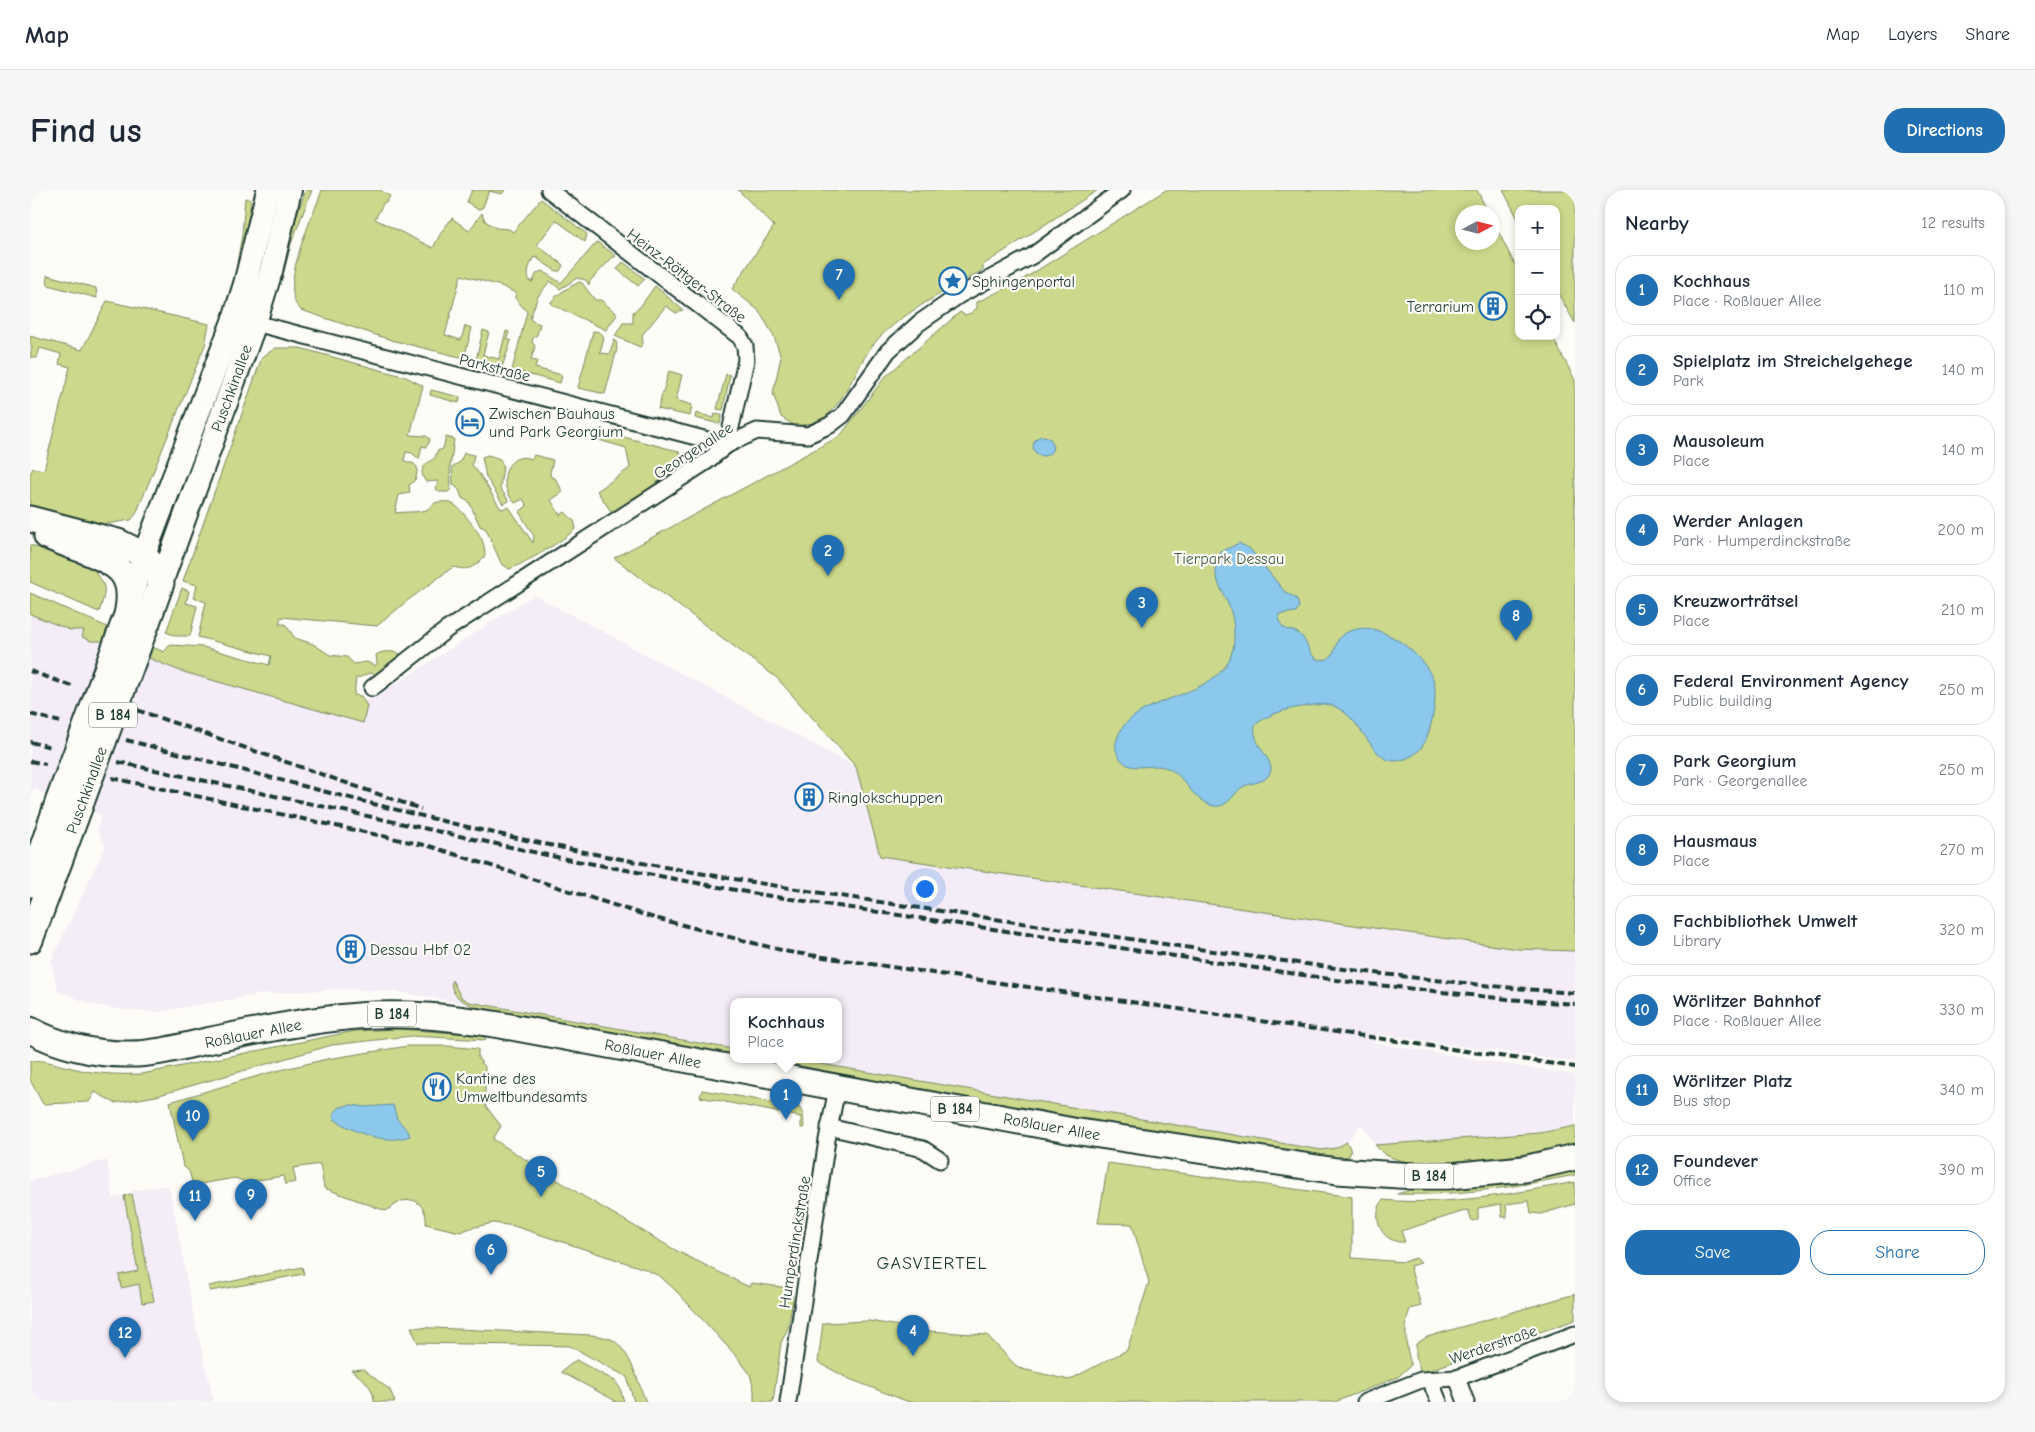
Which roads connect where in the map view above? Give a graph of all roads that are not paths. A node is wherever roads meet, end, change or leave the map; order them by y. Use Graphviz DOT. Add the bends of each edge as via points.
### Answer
graph roads {
  1 [pos="268,190"];
  2 [pos="290,190"];
  3 [pos="549,190"];
  4 [pos="1122,190"];
  5 [pos="255,323"];
  6 [pos="727,445"];
  7 [pos="30,519"];
  8 [pos="30,531"];
  9 [pos="144,555"];
  10 [pos="161,583"];
  11 [pos="135,612"];
  12 [pos="372,688"];
  13 [pos="69,804"];
  14 [pos="30,884"];
  15 [pos="30,940"];
  16 [pos="30,1030"];
  17 [pos="837,1088"];
  18 [pos="829,1127"];
  19 [pos="1575,1157"];
  20 [pos="940,1160"];
  21 [pos="1575,1334"];
  22 [pos="1456,1378"];
  23 [pos="1430,1380"];
  24 [pos="788,1402"];
  25 [pos="1365,1402"];
  26 [pos="1439,1402"];
  27 [pos="1466,1402"];
  1 -- 9 [label="main road, Puschkinallee" via="234,319"];
  2 -- 5 [label="main road, Puschkinallee"];
  3 -- 6 [label="street, Heinz-Röttger-Straße" via="740,337 745,346 746,360"];
  4 -- 6 [label="street, Georgenallee" via="1032,256 958,296 918,323 888,351 843,415 830,425 808,435 757,431"];
  5 -- 6 [label="street, Parkstraße"];
  5 -- 10 [label="main road, Puschkinallee"];
  6 -- 12 [label="street, Georgenallee" via="706,462 446,630"];
  7 -- 9 [label="main road" via="118,542"];
  8 -- 11 [label="main road" via="110,562 122,572"];
  9 -- 10 [label="main road" via="157,570"];
  9 -- 11 [label="main road, Puschkinallee / B 184"];
  10 -- 11 [label="main road, Puschkinallee / B 184"];
  11 -- 13 [label="main road, Puschkinallee / B 184, bridge"];
  13 -- 14 [label="main road, Puschkinallee / B 184"];
  13 -- 15 [label="main road, Puschkinallee / B 184"];
  16 -- 17 [label="main road, Roßlauer Allee / B 184" via="77,1047 139,1054 284,1025 366,1015 415,1014 500,1025"];
  17 -- 18 [label="street, Humperdinckstraße"];
  17 -- 19 [label="main road, Roßlauer Allee / B 184" via="1110,1136 1365,1174 1493,1173"];
  18 -- 20 [label="street" via="923,1149"];
  18 -- 24 [label="street, Humperdinckstraße"];
  21 -- 22 [label="street, Werderstraße"];
  22 -- 23 [label="street, Werderstraße"];
  22 -- 27 [label="street"];
  23 -- 25 [label="street, Werderstraße" via="1421,1380"];
  23 -- 26 [label="street"];
}
